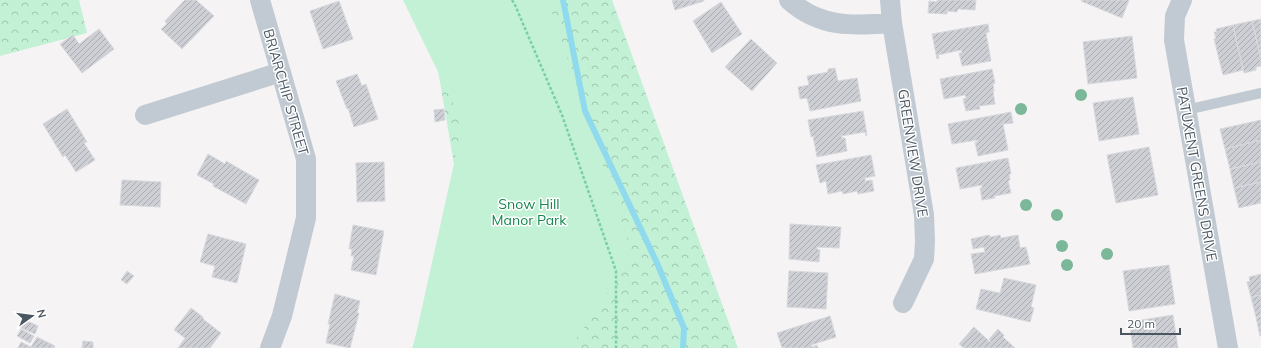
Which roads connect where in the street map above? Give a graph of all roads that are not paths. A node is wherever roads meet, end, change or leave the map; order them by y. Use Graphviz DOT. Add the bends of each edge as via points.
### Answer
graph roads {
  1 [pos="260,0"];
  2 [pos="789,0"];
  3 [pos="890,0"];
  4 [pos="1182,0"];
  5 [pos="892,23"];
  6 [pos="281,72"];
  7 [pos="1261,92"];
  8 [pos="1186,110"];
  9 [pos="145,115"];
  10 [pos="903,303"];
  11 [pos="270,348"];
  12 [pos="1228,348"];
  1 -- 6 [label="street, BRIARCHIP STREET"];
  2 -- 5 [label="street" via="817,17 837,24 863,26"];
  3 -- 5 [label="street, GREENVIEW DRIVE"];
  4 -- 8 [label="street, PATUXENT GREENS DRIVE" via="1175,16 1174,40"];
  5 -- 10 [label="street, GREENVIEW DRIVE" via="924,215 924,259"];
  6 -- 9 [label="street"];
  6 -- 11 [label="street, BRIARCHIP STREET" via="306,159 306,218 282,316"];
  7 -- 8 [label="lane"];
  8 -- 12 [label="street, PATUXENT GREENS DRIVE"];
}
